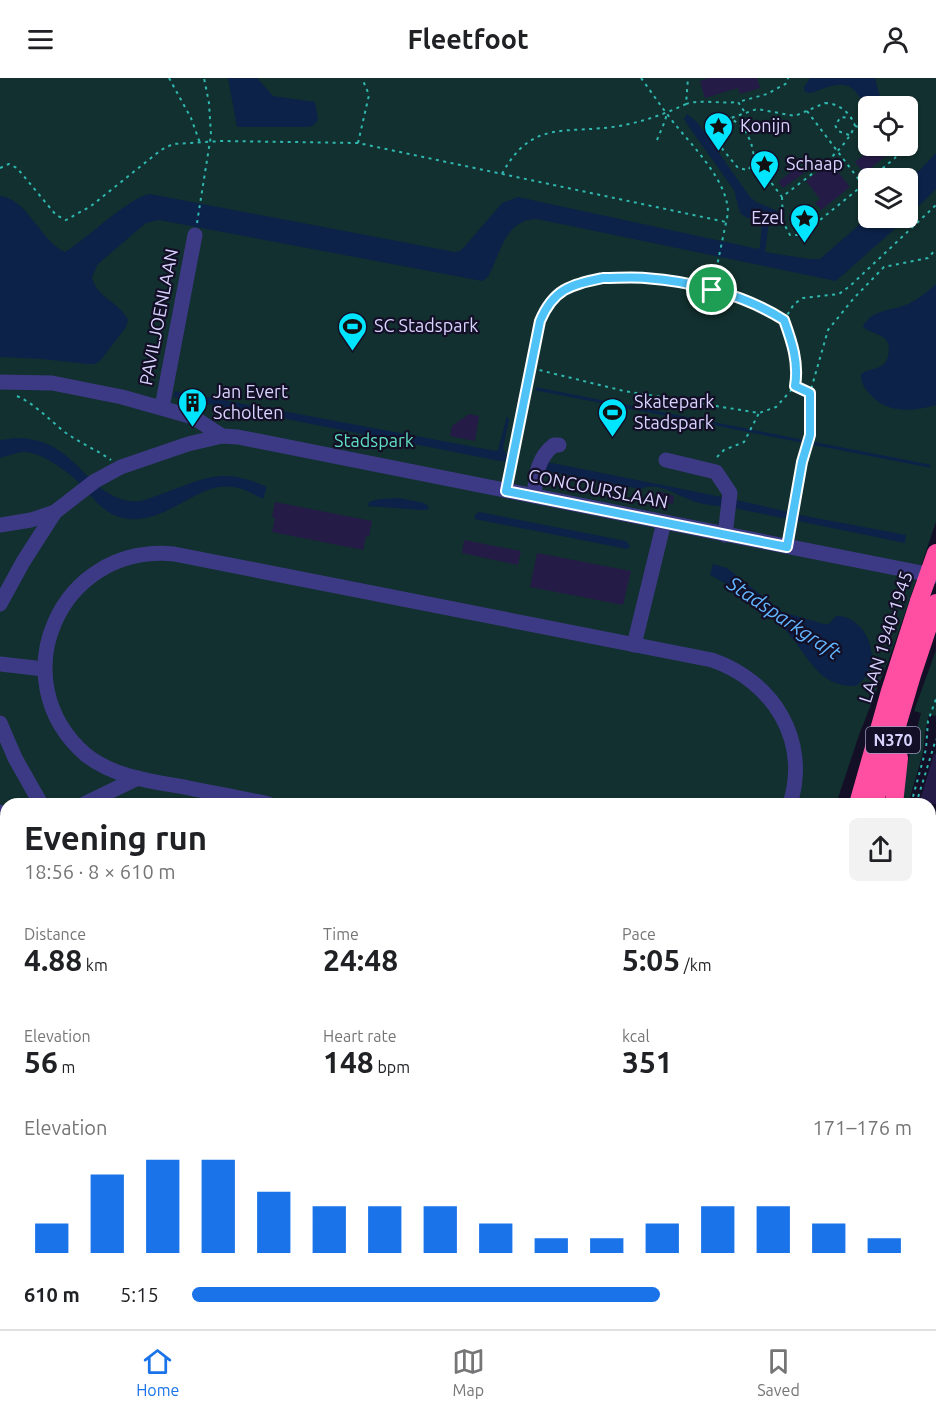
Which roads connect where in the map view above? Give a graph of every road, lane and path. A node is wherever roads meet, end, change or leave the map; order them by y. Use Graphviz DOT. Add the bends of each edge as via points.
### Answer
graph roads {
  1 [pos="169,78"];
  2 [pos="204,78"];
  3 [pos="362,78"];
  4 [pos="641,78"];
  5 [pos="688,78"];
  6 [pos="788,78"];
  7 [pos="738,102"];
  8 [pos="686,104"];
  9 [pos="807,111"];
  10 [pos="744,112"];
  11 [pos="667,113"];
  12 [pos="731,118"];
  13 [pos="851,118"];
  14 [pos="855,126"];
  15 [pos="858,127"];
  16 [pos="853,131"];
  17 [pos="657,140"];
  18 [pos="210,142"];
  19 [pos="200,143"];
  20 [pos="358,143"];
  21 [pos="837,151"];
  22 [pos="896,156"];
  23 [pos="755,161"];
  24 [pos="0,168"];
  25 [pos="884,168"];
  26 [pos="502,174"];
  27 [pos="858,178"];
  28 [pos="858,189"];
  29 [pos="782,197"];
  30 [pos="936,205"];
  31 [pos="726,222"];
  32 [pos="195,235"];
  33 [pos="936,249"];
  34 [pos="712,290"];
  35 [pos="784,320"];
  36 [pos="531,368"];
  37 [pos="795,386"];
  38 [pos="5,388"];
  39 [pos="810,393"];
  40 [pos="164,398"];
  41 [pos="759,413"];
  42 [pos="222,436"];
  43 [pos="560,445"];
  44 [pos="717,457"];
  45 [pos="666,460"];
  46 [pos="121,467"];
  47 [pos="506,491"];
  48 [pos="534,496"];
  49 [pos="56,512"];
  50 [pos="664,522"];
  51 [pos="0,525"];
  52 [pos="725,535"];
  53 [pos="787,547"];
  54 [pos="936,553"];
  55 [pos="936,576"];
  56 [pos="930,603"];
  57 [pos="0,604"];
  58 [pos="936,641"];
  59 [pos="634,645"];
  60 [pos="0,664"];
  61 [pos="44,669"];
  62 [pos="890,691"];
  63 [pos="936,699"];
  64 [pos="0,723"];
  65 [pos="936,738"];
  66 [pos="899,758"];
  67 [pos="138,778"];
  68 [pos="38,798"];
  69 [pos="96,798"];
  70 [pos="239,798"];
  71 [pos="791,798"];
  72 [pos="848,798"];
  73 [pos="860,798"];
  74 [pos="876,798"];
  75 [pos="888,798"];
  76 [pos="895,798"];
  77 [pos="913,798"];
  78 [pos="918,798"];
  1 -- 19 [label="path"];
  2 -- 18 [label="path" via="211,118"];
  3 -- 20 [label="path" via="369,95"];
  4 -- 11 [label="path"];
  5 -- 8 [label="path"];
  6 -- 7 [label="path" via="787,83 767,94"];
  7 -- 8 [label="path"];
  7 -- 10 [label="path"];
  8 -- 11 [label="path"];
  9 -- 10 [label="path" via="795,116 765,109"];
  9 -- 13 [label="path" via="830,103"];
  9 -- 21 [label="path"];
  10 -- 12 [label="path"];
  11 -- 17 [label="path"];
  11 -- 26 [label="path" via="617,126 537,136 522,146"];
  11 -- 31 [label="path" via="723,189 728,202"];
  12 -- 23 [label="path" via="744,129"];
  12 -- 23 [label="path" via="716,137 720,146 738,168 748,170"];
  13 -- 14 [label="path"];
  13 -- 16 [label="path" via="841,117 835,125 841,134"];
  14 -- 15 [label="path"];
  14 -- 16 [label="path"];
  16 -- 21 [label="path"];
  18 -- 19 [label="path"];
  18 -- 20 [label="path"];
  18 -- 32 [label="path"];
  19 -- 24 [label="path" via="173,144 161,150 91,206 66,220 56,215 17,168 9,164"];
  20 -- 26 [label="path"];
  21 -- 27 [label="path"];
  21 -- 29 [label="path"];
  22 -- 25 [label="path"];
  23 -- 29 [label="path"];
  26 -- 31 [label="path"];
  28 -- 29 [label="path" via="798,235 790,235 783,222"];
  30 -- 35 [label="path" via="850,286 839,294 803,298"];
  31 -- 34 [label="path"];
  32 -- 40 [label="street, PAVILJOENLAAN"];
  33 -- 39 [label="path" via="928,258 884,267 854,298 826,335"];
  34 -- 35 [label="path" via="754,304"];
  34 -- 36 [label="path" via="645,278 603,278 571,285 547,305"];
  35 -- 37 [label="path" via="795,351"];
  36 -- 41 [label="path" via="624,392"];
  36 -- 47 [label="path"];
  37 -- 39 [label="path"];
  37 -- 41 [label="path" via="776,406"];
  38 -- 40 [label="street, PAVILJOENLAAN" via="52,383"];
  38 -- 46 [label="path"];
  39 -- 53 [label="path" via="810,435"];
  40 -- 42 [label="street, PAVILJOENLAAN"];
  41 -- 44 [label="path" via="744,442"];
  42 -- 46 [label="street, CONCOURSLAAN"];
  42 -- 47 [label="street, CONCOURSLAAN"];
  43 -- 48 [label="street" via="554,445 542,457"];
  45 -- 52 [label="street" via="716,472 730,493"];
  46 -- 49 [label="street, CONCOURSLAAN" via="78,492"];
  47 -- 48 [label="street, CONCOURSLAAN"];
  48 -- 50 [label="street, CONCOURSLAAN"];
  49 -- 51 [label="street"];
  49 -- 57 [label="street, CONCOURSLAAN"];
  50 -- 52 [label="street, CONCOURSLAAN"];
  50 -- 59 [label="street"];
  52 -- 53 [label="street, CONCOURSLAAN"];
  53 -- 55 [label="street, CONCOURSLAAN"];
  54 -- 56 [label="highway, LAAN 1940-1945 / N370, bridge"];
  56 -- 62 [label="highway, LAAN 1940-1945 / N370"];
  56 -- 74 [label="highway, LAAN 1940-1945 / N370"];
  58 -- 66 [label="highway, N370"];
  59 -- 61 [label="street" via="174,554 148,553 99,568 70,594 51,627"];
  59 -- 71 [label="street" via="712,660 737,670 759,687 780,713 792,744 795,771"];
  60 -- 61 [label="street"];
  61 -- 67 [label="street" via="50,703 68,737 97,763"];
  62 -- 72 [label="highway, N370"];
  62 -- 73 [label="highway, LAAN 1940-1945 / N370"];
  63 -- 77 [label="path"];
  64 -- 68 [label="street"];
  65 -- 78 [label="path"];
  66 -- 75 [label="highway, N370"];
  66 -- 76 [label="highway, N370"];
  67 -- 69 [label="street"];
  67 -- 70 [label="street"];
}
